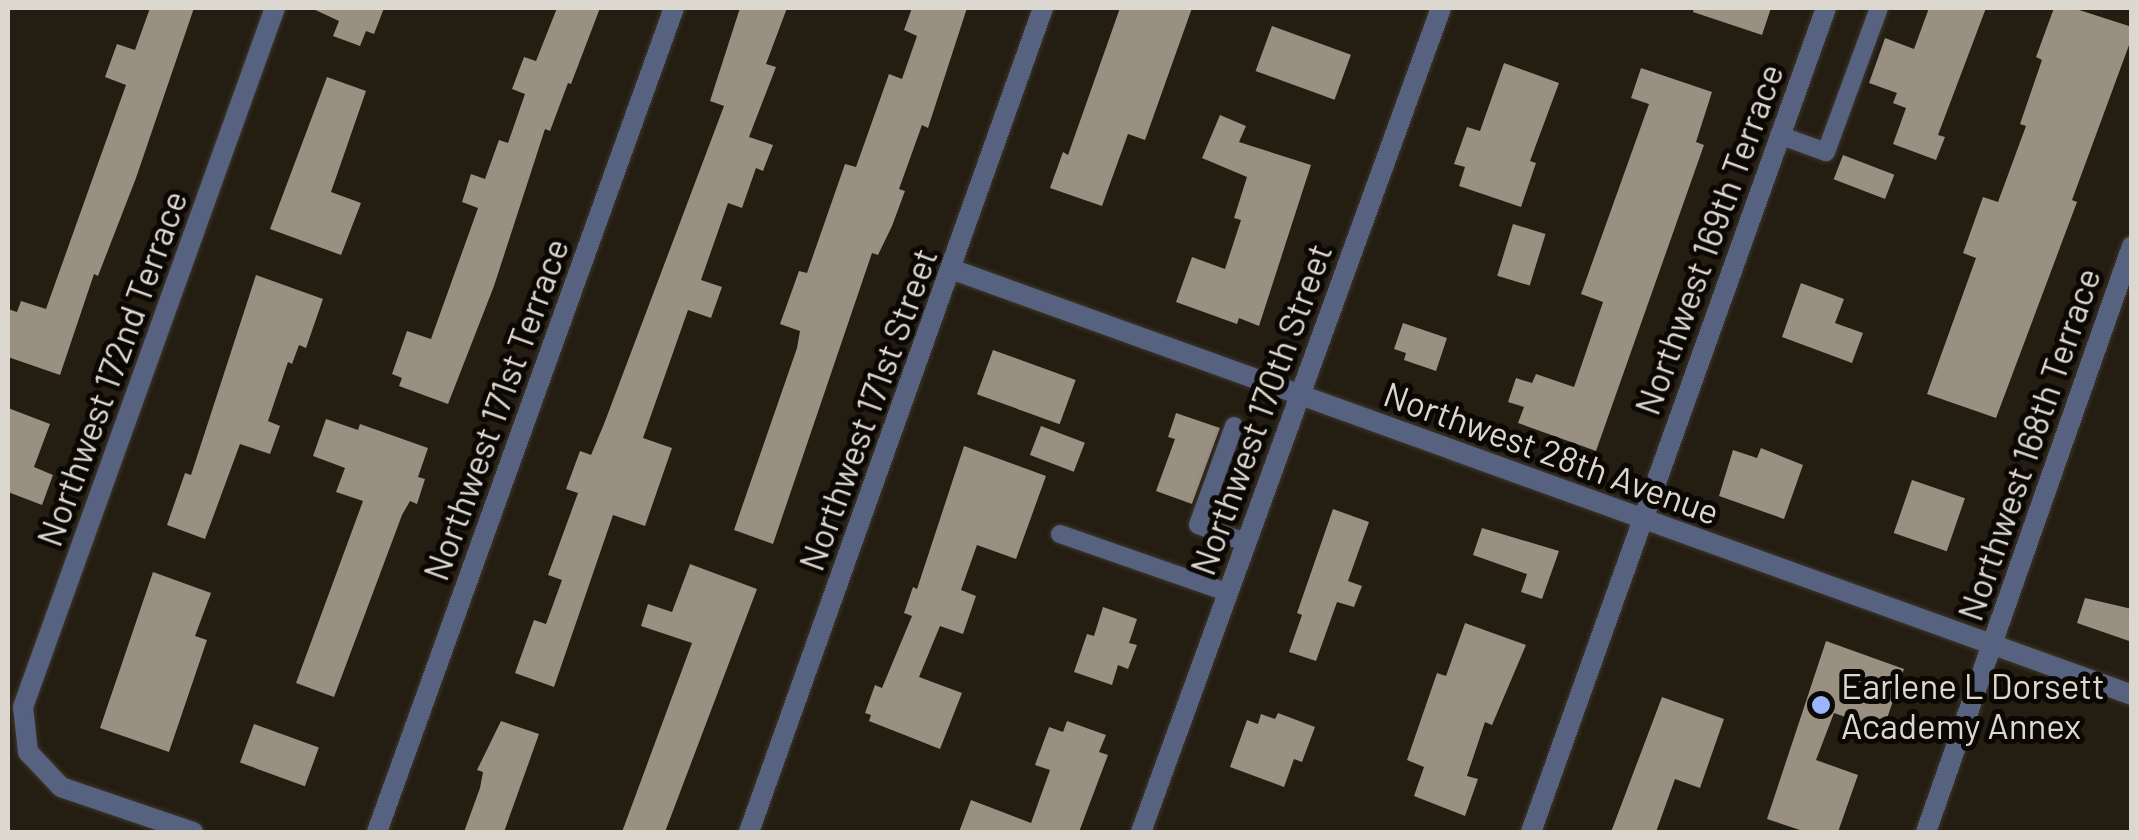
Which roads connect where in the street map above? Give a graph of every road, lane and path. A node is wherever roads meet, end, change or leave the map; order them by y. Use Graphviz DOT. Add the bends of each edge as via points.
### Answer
graph roads {
  1 [pos="275,8"];
  2 [pos="674,8"];
  3 [pos="1043,8"];
  4 [pos="1441,8"];
  5 [pos="1826,8"];
  6 [pos="1879,8"];
  7 [pos="1779,135"];
  8 [pos="2132,246"];
  9 [pos="952,269"];
  10 [pos="1300,396"];
  11 [pos="1234,426"];
  12 [pos="1642,518"];
  13 [pos="1060,534"];
  14 [pos="1245,542"];
  15 [pos="1227,592"];
  16 [pos="1992,646"];
  17 [pos="2132,695"];
  18 [pos="193,832"];
  19 [pos="378,832"];
  20 [pos="749,832"];
  21 [pos="1141,832"];
  22 [pos="1531,832"];
  23 [pos="1926,832"];
  1 -- 18 [label="street, Northwest 172nd Terrace" via="22,706 28,752 61,787"];
  2 -- 19 [label="street, Northwest 171st Terrace"];
  3 -- 9 [label="street, Northwest 171st Street"];
  4 -- 10 [label="street, Northwest 170th Street"];
  5 -- 7 [label="street, Northwest 169th Terrace"];
  6 -- 7 [label="lane" via="1826,152"];
  7 -- 12 [label="street, Northwest 169th Terrace"];
  8 -- 16 [label="street, Northwest 168th Terrace"];
  9 -- 10 [label="street, Northwest 28th Avenue"];
  9 -- 20 [label="street, Northwest 171st Street"];
  10 -- 12 [label="street, Northwest 28th Avenue"];
  10 -- 14 [label="street, Northwest 170th Street"];
  11 -- 14 [label="lane" via="1198,525"];
  12 -- 16 [label="street, Northwest 28th Avenue"];
  12 -- 22 [label="street, Northwest 169th Terrace"];
  13 -- 15 [label="lane"];
  14 -- 15 [label="street, Northwest 170th Street"];
  15 -- 21 [label="street, Northwest 170th Street"];
  16 -- 17 [label="street, Northwest 28th Avenue"];
  16 -- 23 [label="street, Northwest 168th Terrace"];
}
